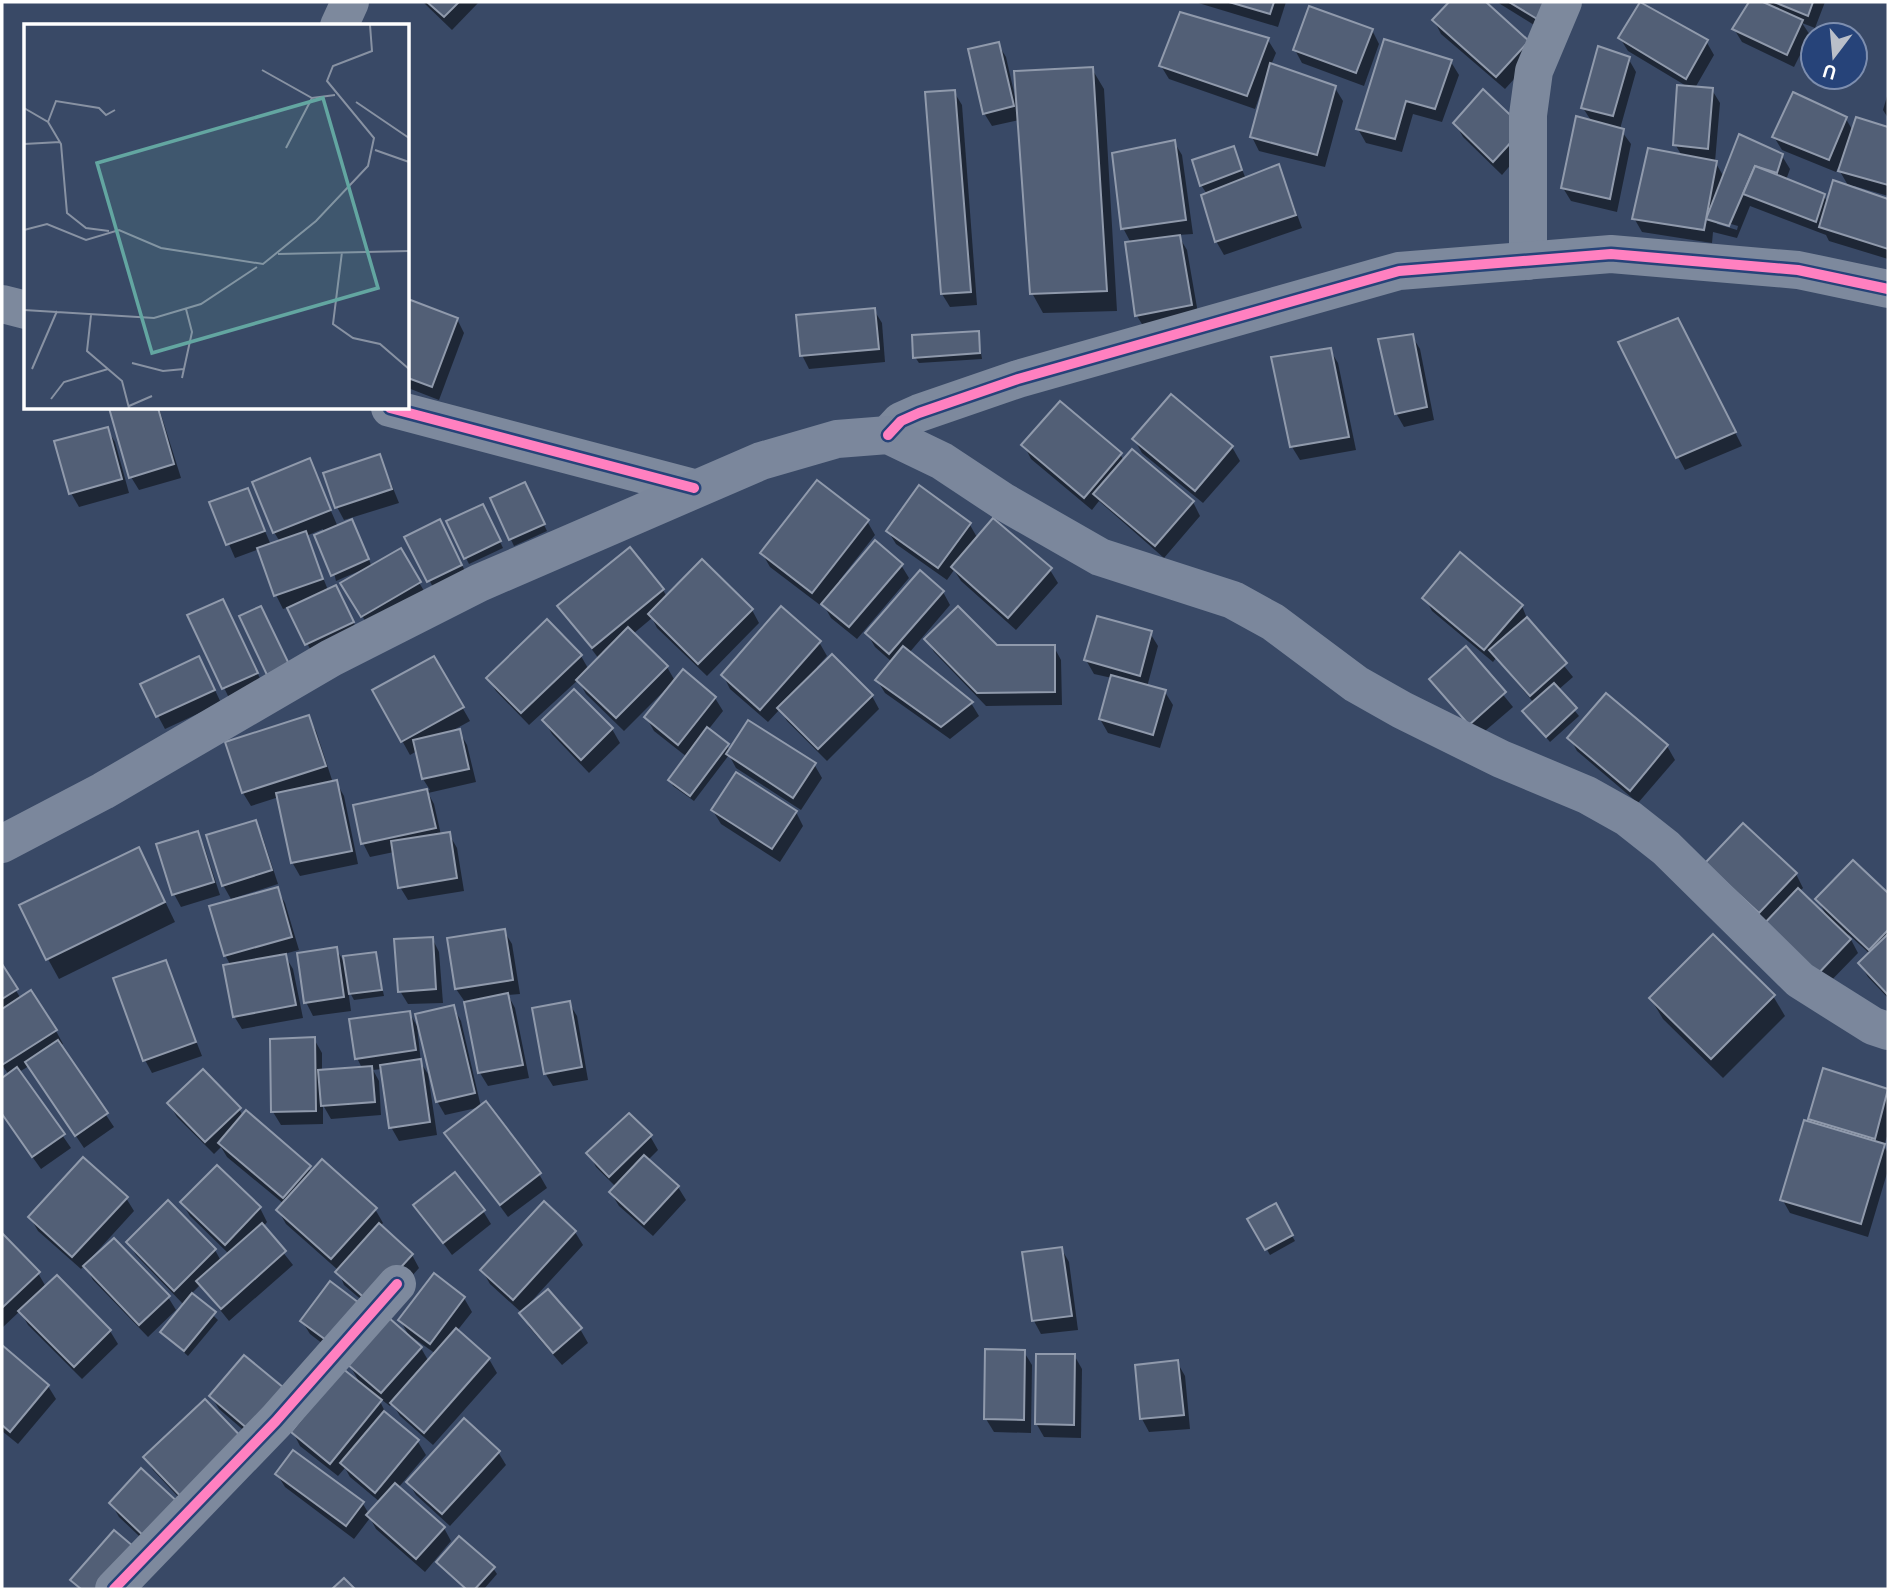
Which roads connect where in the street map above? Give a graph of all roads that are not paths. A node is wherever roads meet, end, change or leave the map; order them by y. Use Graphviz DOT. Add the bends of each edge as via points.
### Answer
graph roads {
  1 [pos="350,2"];
  2 [pos="1563,2"];
  3 [pos="339,24"];
  4 [pos="1528,261"];
  5 [pos="1888,289"];
  6 [pos="2,304"];
  7 [pos="24,310"];
  8 [pos="398,410"];
  9 [pos="888,435"];
  10 [pos="694,488"];
  11 [pos="2,844"];
  12 [pos="1888,1031"];
  13 [pos="397,1284"];
  14 [pos="114,1589"];
  1 -- 3 [label="street"];
  2 -- 4 [label="street" via="1534,71 1528,125"];
  4 -- 5 [label="street" via="1611,254 1798,270"];
  4 -- 9 [label="street" via="1399,271 1018,379 919,413 901,421"];
  6 -- 7 [label="street"];
  8 -- 10 [label="street"];
  9 -- 10 [label="main road" via="837,439 761,461"];
  9 -- 12 [label="main road" via="942,461 1100,557 1233,600 1402,710 1501,759 1587,794 1628,818 1666,848 1800,980"];
  10 -- 11 [label="main road" via="479,583 331,658 103,791"];
  13 -- 14 [label="street" via="276,1421"];
}
